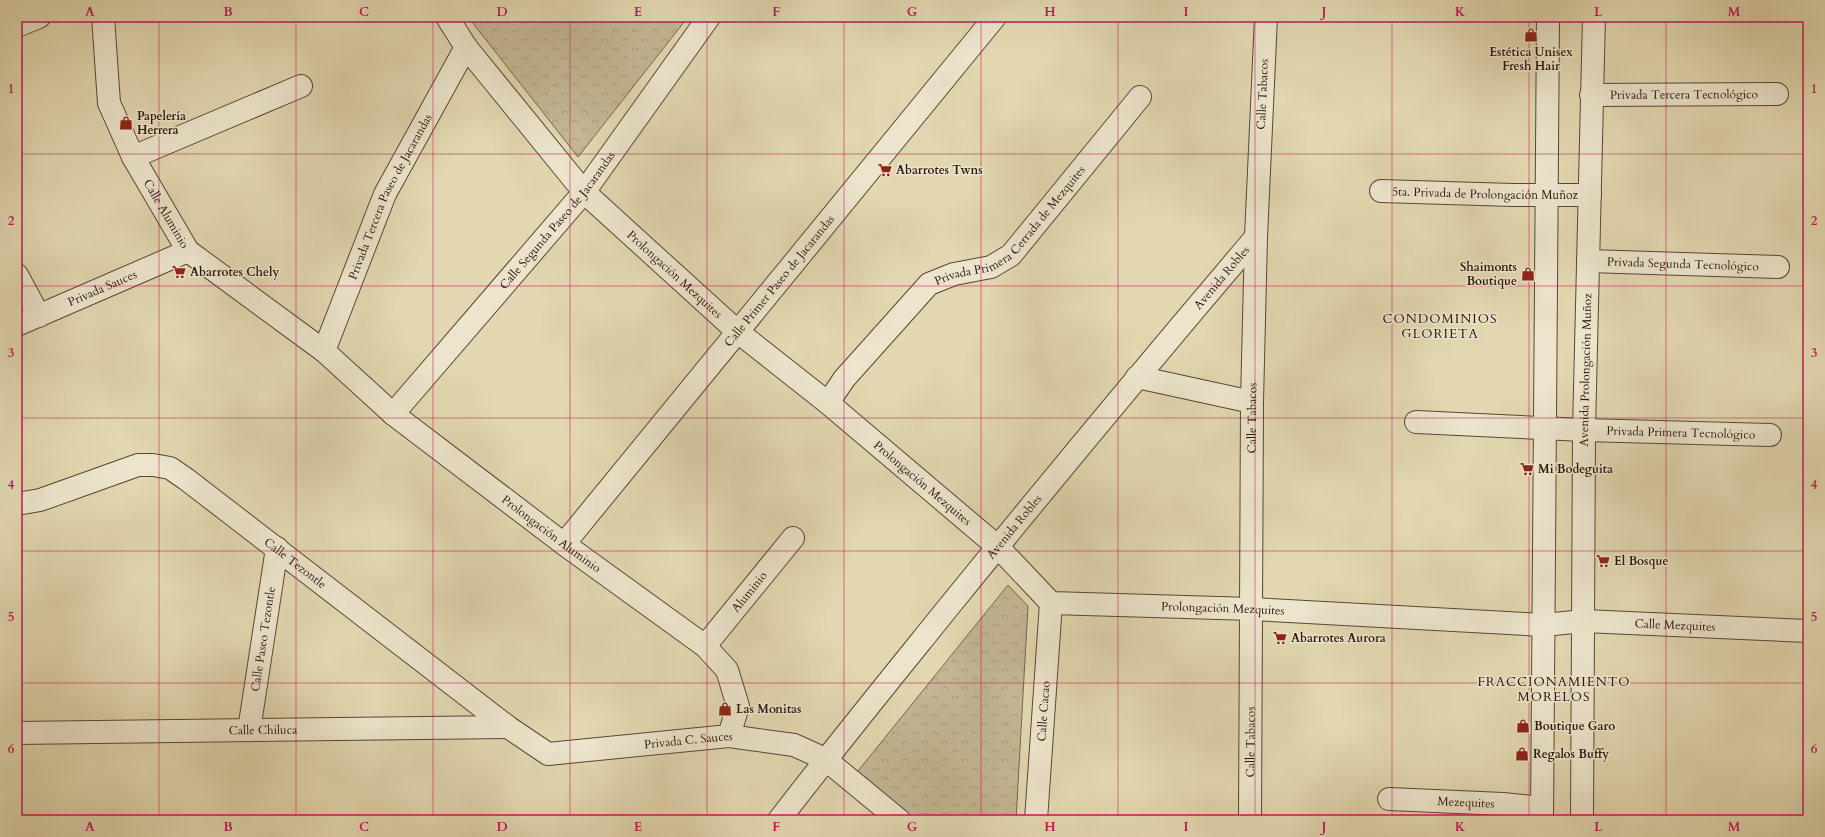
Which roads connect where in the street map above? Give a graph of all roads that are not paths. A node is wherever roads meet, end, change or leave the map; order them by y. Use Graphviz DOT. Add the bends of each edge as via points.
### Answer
graph roads {
  1 [pos="39,17"];
  2 [pos="102,17"];
  3 [pos="447,17"];
  4 [pos="709,17"];
  5 [pos="995,17"];
  6 [pos="1266,17"];
  7 [pos="1548,17"];
  8 [pos="1594,17"];
  9 [pos="17,26"];
  10 [pos="466,47"];
  11 [pos="301,86"];
  12 [pos="1777,94"];
  13 [pos="1591,95"];
  14 [pos="1140,97"];
  15 [pos="133,157"];
  16 [pos="1381,190"];
  17 [pos="584,192"];
  18 [pos="1547,195"];
  19 [pos="1590,195"];
  20 [pos="1256,237"];
  21 [pos="188,251"];
  22 [pos="1588,261"];
  23 [pos="1778,267"];
  24 [pos="17,275"];
  25 [pos="39,316"];
  26 [pos="17,325"];
  27 [pos="738,332"];
  28 [pos="324,351"];
  29 [pos="1137,377"];
  30 [pos="1252,402"];
  31 [pos="828,403"];
  32 [pos="393,414"];
  33 [pos="1416,422"];
  34 [pos="1545,427"];
  35 [pos="1584,430"];
  36 [pos="1770,435"];
  37 [pos="17,504"];
  38 [pos="793,538"];
  39 [pos="564,544"];
  40 [pos="998,546"];
  41 [pos="277,548"];
  42 [pos="1051,603"];
  43 [pos="1252,609"];
  44 [pos="1584,621"];
  45 [pos="1543,625"];
  46 [pos="1808,632"];
  47 [pos="705,646"];
  48 [pos="508,727"];
  49 [pos="249,730"];
  50 [pos="17,733"];
  51 [pos="729,736"];
  52 [pos="548,754"];
  53 [pos="825,759"];
  54 [pos="1389,799"];
  55 [pos="1542,814"];
  56 [pos="779,820"];
  57 [pos="898,820"];
  58 [pos="1036,820"];
  59 [pos="1250,820"];
  60 [pos="1582,820"];
  61 [pos="1601,820"];
  1 -- 9 [label="street"];
  2 -- 15 [label="street, Calle Aluminio" via="109,104"];
  3 -- 10 [label="street, Prolongación Mezquites"];
  4 -- 17 [label="street, Calle Segunda Paseo de Jacarandas"];
  5 -- 27 [label="street, Calle Primer Paseo de Jacarandas"];
  6 -- 20 [label="street, Calle Tabacos"];
  7 -- 18 [label="street"];
  8 -- 13 [label="street, Avenida Prolongación Muñoz"];
  10 -- 17 [label="street, Prolongación Mezquites"];
  10 -- 28 [label="street, Privada Tercera Paseo de Jacarandas" via="385,194"];
  11 -- 15 [label="street"];
  12 -- 13 [label="street, Privada Tercera Tecnológico"];
  13 -- 19 [label="street, Avenida Prolongación Muñoz"];
  14 -- 31 [label="street, Privada Primera Cerrada de Mezquites" via="1011,255 991,267 954,274 929,284 844,379"];
  15 -- 21 [label="street, Calle Aluminio"];
  16 -- 18 [label="street, 5ta. Privada de Prolongación Muñoz"];
  17 -- 27 [label="street, Prolongación Mezquites"];
  17 -- 32 [label="street, Calle Segunda Paseo de Jacarandas"];
  18 -- 19 [label="street, 5ta. Privada de Prolongación Muñoz"];
  18 -- 34 [label="street"];
  19 -- 22 [label="street, Avenida Prolongación Muñoz"];
  20 -- 29 [label="street, Avenida Robles"];
  20 -- 30 [label="street, Calle Tabacos"];
  21 -- 25 [label="street, Privada Sauces"];
  21 -- 28 [label="street, Calle Aluminio"];
  22 -- 23 [label="street, Privada Segunda Tecnológico"];
  22 -- 35 [label="street, Avenida Prolongación Muñoz"];
  24 -- 25 [label="street"];
  25 -- 26 [label="street, Privada Sauces"];
  27 -- 31 [label="street, Prolongación Mezquites"];
  27 -- 39 [label="street, Calle Primer Paseo de Jacarandas"];
  28 -- 32 [label="street, Prolongación Aluminio"];
  29 -- 30 [label="street"];
  29 -- 40 [label="street, Avenida Robles"];
  30 -- 43 [label="street, Calle Tabacos"];
  31 -- 40 [label="street, Prolongación Mezquites"];
  32 -- 39 [label="street, Prolongación Aluminio"];
  33 -- 34 [label="street, Privada Primera Tecnológico"];
  34 -- 35 [label="street, Privada Primera Tecnológico"];
  34 -- 45 [label="street"];
  35 -- 36 [label="street, Privada Primera Tecnológico"];
  35 -- 44 [label="street, Avenida Prolongación Muñoz"];
  37 -- 41 [label="street, Calle Tezontle" via="40,500 138,465 153,465 170,468"];
  38 -- 47 [label="street, Aluminio"];
  39 -- 47 [label="street, Prolongación Aluminio"];
  40 -- 42 [label="street, Prolongación Mezquites"];
  40 -- 53 [label="street, Avenida Robles"];
  41 -- 48 [label="street, Calle Tezontle"];
  41 -- 49 [label="street, Calle Paseo Tezontle"];
  42 -- 43 [label="street, Prolongación Mezquites"];
  42 -- 58 [label="street, Calle Cacao"];
  43 -- 45 [label="street, Prolongación Mezquites"];
  43 -- 59 [label="street, Calle Tabacos"];
  44 -- 45 [label="street, Calle Mezquites"];
  44 -- 46 [label="street, Calle Mezquites"];
  44 -- 60 [label="street, Avenida Prolongación Muñoz"];
  45 -- 55 [label="street"];
  47 -- 51 [label="street, Prolongación Aluminio" via="727,670 738,706"];
  48 -- 49 [label="street, Calle Chiluca"];
  48 -- 52 [label="street, Calle Tezontle"];
  49 -- 50 [label="street, Calle Chiluca"];
  51 -- 52 [label="street, Privada C. Sauces"];
  51 -- 53 [label="street, Privada C. Sauces" via="794,744"];
  53 -- 56 [label="street, Avenida Robles"];
  53 -- 57 [label="street, Privada C. Sauces"];
  54 -- 55 [label="street, Mezequites" via="1503,804"];
  60 -- 61 [label="street"];
}
